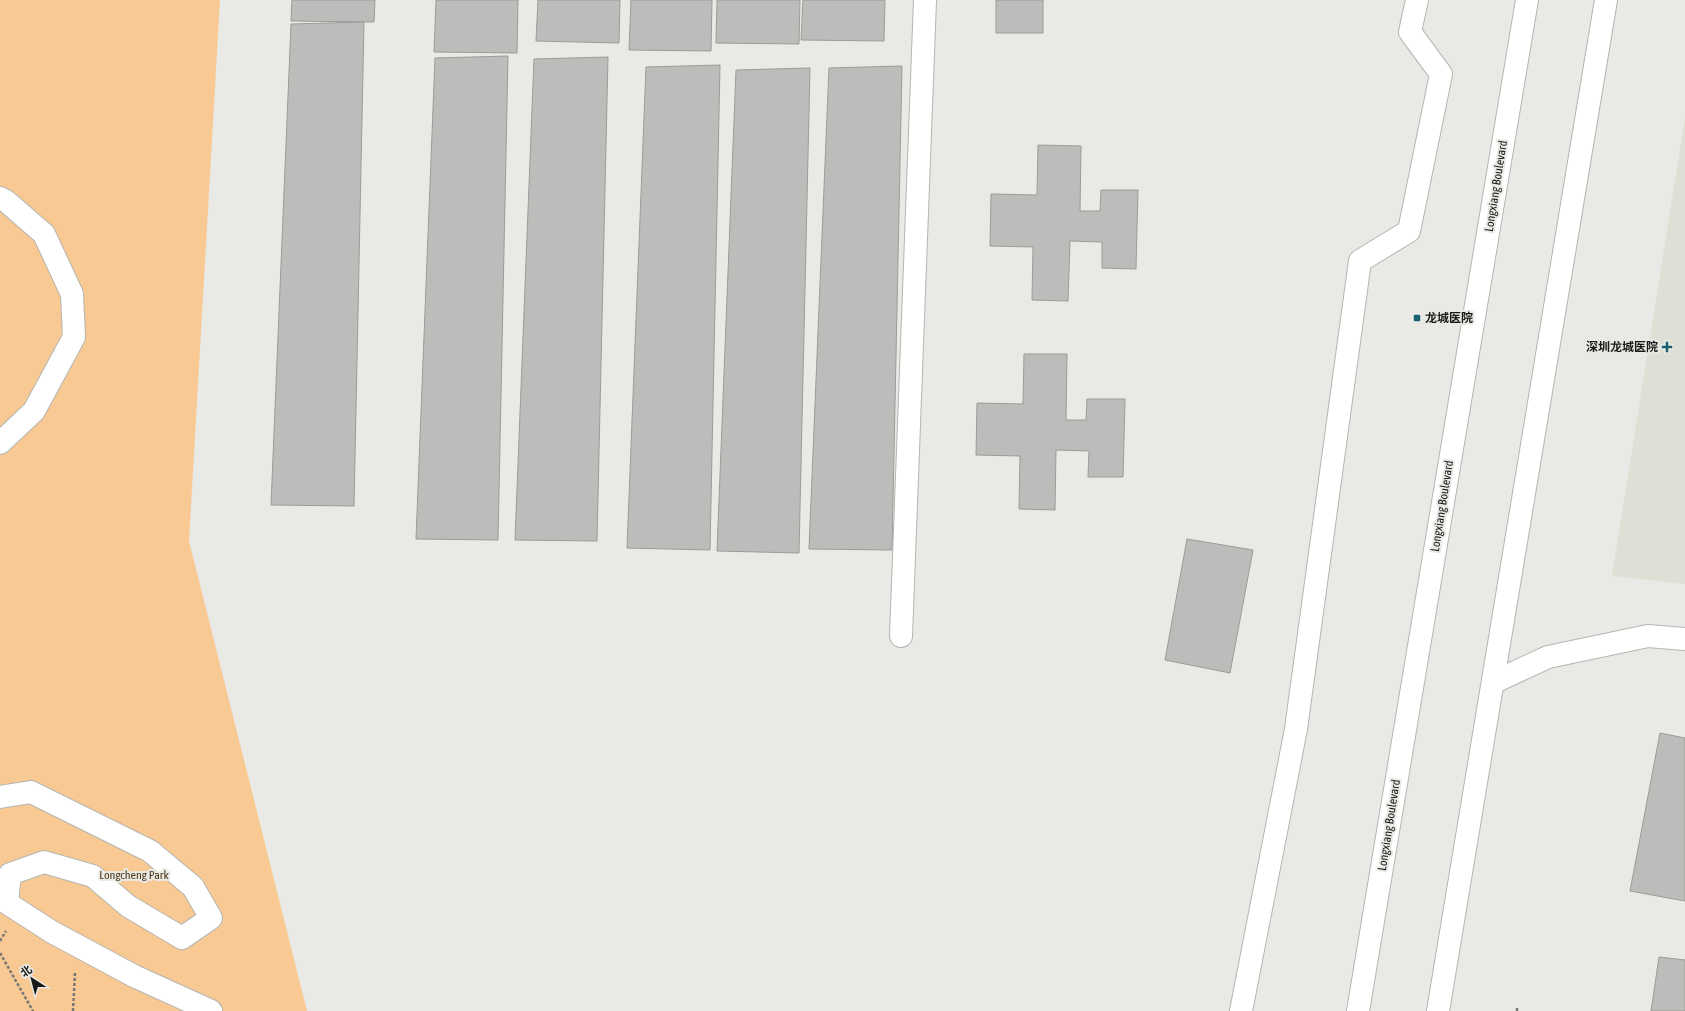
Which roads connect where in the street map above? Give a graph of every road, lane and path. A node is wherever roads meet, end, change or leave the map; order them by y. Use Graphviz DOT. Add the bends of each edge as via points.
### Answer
graph roads {
  1 [pos="925,0"];
  2 [pos="1417,0"];
  3 [pos="1527,0"];
  4 [pos="1606,0"];
  5 [pos="0,198"];
  6 [pos="0,443"];
  7 [pos="901,636"];
  8 [pos="1685,639"];
  9 [pos="1494,682"];
  10 [pos="0,797"];
  11 [pos="76,944"];
  12 [pos="0,953"];
  13 [pos="33,1011"];
  14 [pos="73,1011"];
  15 [pos="211,1011"];
  16 [pos="1241,1011"];
  17 [pos="1358,1011"];
  18 [pos="1438,1011"];
  1 -- 7 [label="main road"];
  2 -- 16 [label="main road" via="1410,32 1441,74 1409,231 1360,261 1296,729"];
  3 -- 17 [label="main road, Longxiang Boulevard"];
  4 -- 9 [label="main road"];
  5 -- 6 [label="main road" via="44,234 72,294 74,337 34,411"];
  8 -- 9 [label="main road" via="1648,636 1548,657"];
  9 -- 18 [label="main road"];
  10 -- 11 [label="main road" via="31,792 150,851 192,887 211,918 182,938 128,906 93,876 44,862 10,874 7,902 52,932"];
  11 -- 14 [label="path"];
  11 -- 15 [label="main road" via="134,976"];
  12 -- 13 [label="path"];
}
